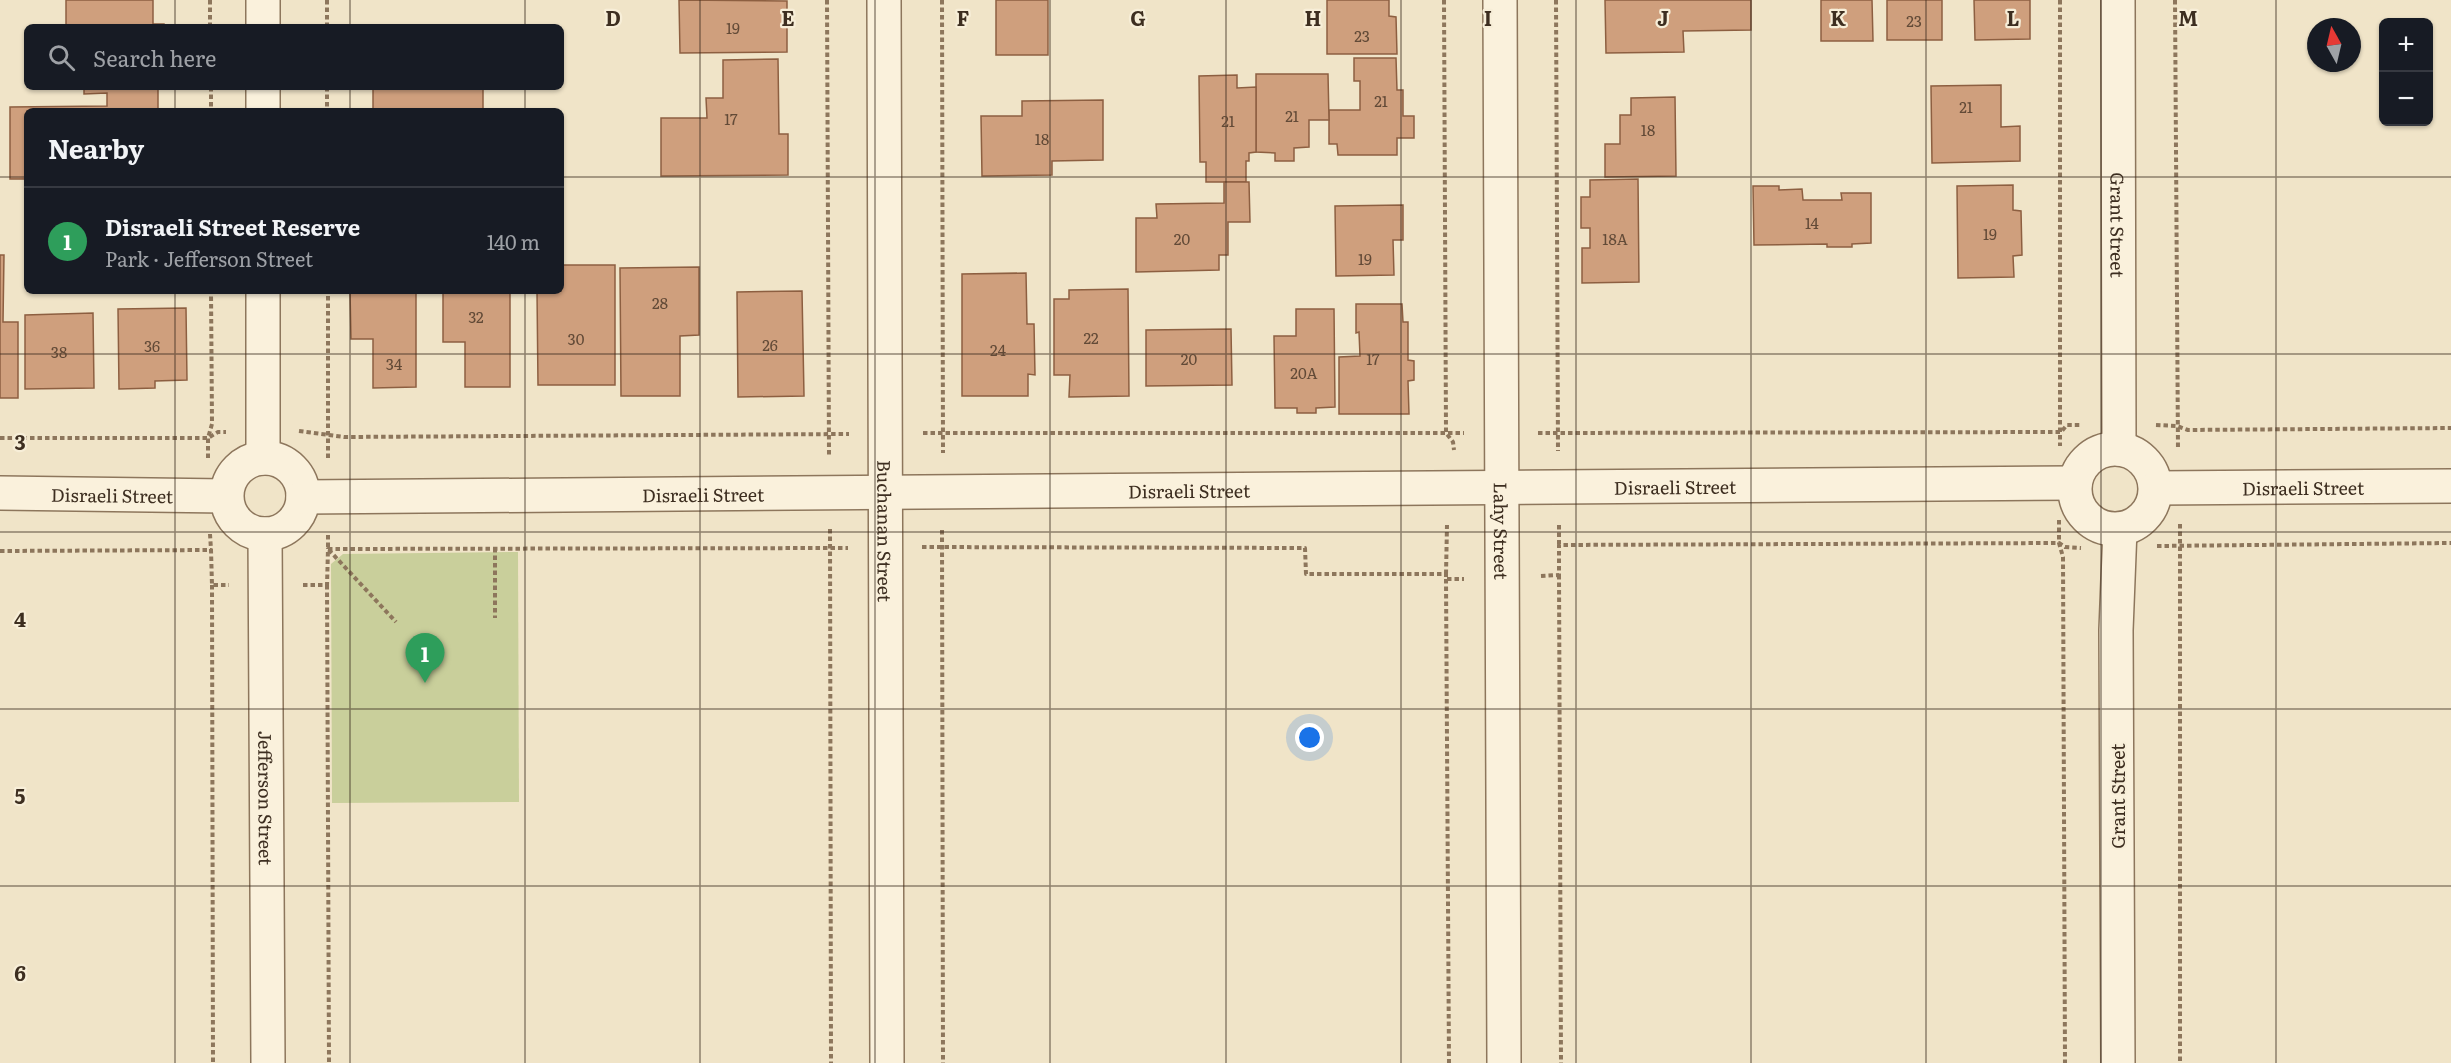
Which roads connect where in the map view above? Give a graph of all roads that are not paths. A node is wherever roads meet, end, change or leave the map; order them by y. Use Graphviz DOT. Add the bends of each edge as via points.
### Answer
graph roads {
  1 [pos="263,0"];
  2 [pos="884,0"];
  3 [pos="1500,0"];
  4 [pos="2118,0"];
  5 [pos="263,24"];
  6 [pos="263,90"];
  7 [pos="263,108"];
  8 [pos="263,294"];
  9 [pos="2119,437"];
  10 [pos="263,445"];
  11 [pos="2067,483"];
  12 [pos="2451,486"];
  13 [pos="1500,487"];
  14 [pos="2168,488"];
  15 [pos="886,492"];
  16 [pos="0,493"];
  17 [pos="217,496"];
  18 [pos="315,497"];
  19 [pos="265,534"];
  20 [pos="2119,539"];
  21 [pos="268,1063"];
  22 [pos="887,1063"];
  23 [pos="1504,1063"];
  24 [pos="2118,1063"];
  1 -- 5 [label="street"];
  2 -- 15 [label="street, Buchanan Street"];
  3 -- 13 [label="street, Lahy Street"];
  4 -- 9 [label="street, Grant Street"];
  6 -- 7 [label="street"];
  8 -- 10 [label="street"];
  9 -- 11 [label="street" via="2104,451 2090,457"];
  9 -- 14 [label="street"];
  10 -- 17 [label="street"];
  10 -- 18 [label="street"];
  11 -- 13 [label="street, Disraeli Street"];
  11 -- 20 [label="street" via="2080,512"];
  12 -- 14 [label="street, Disraeli Street"];
  13 -- 15 [label="street, Disraeli Street"];
  13 -- 23 [label="street, Lahy Street"];
  14 -- 20 [label="street" via="2146,516"];
  15 -- 18 [label="street, Disraeli Street"];
  15 -- 22 [label="street, Buchanan Street"];
  16 -- 17 [label="street, Disraeli Street"];
  17 -- 19 [label="street" via="238,523"];
  18 -- 19 [label="street" via="287,527"];
  19 -- 21 [label="street, Jefferson Street"];
  20 -- 24 [label="street, Grant Street"];
}
